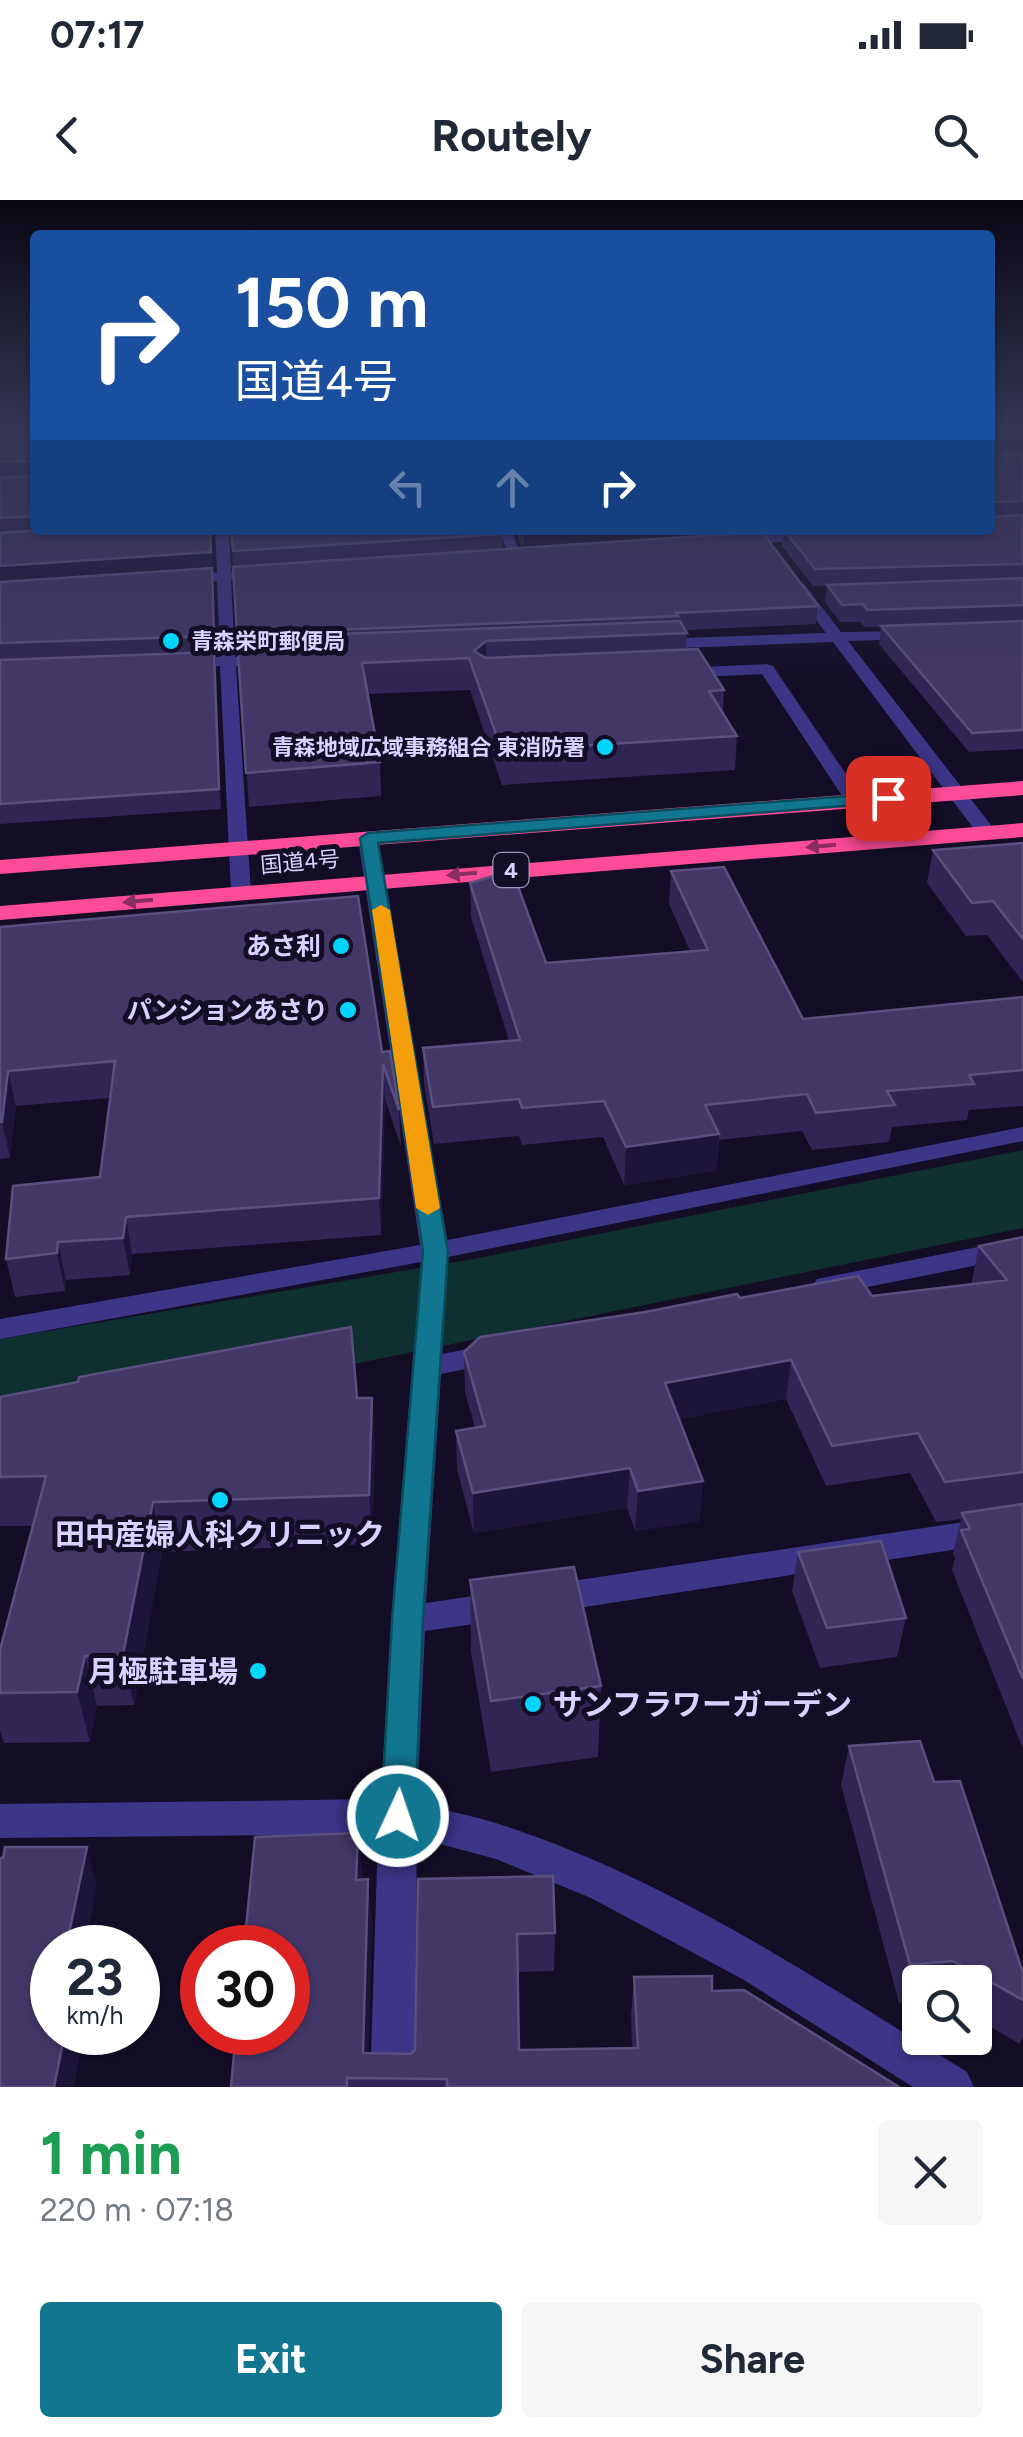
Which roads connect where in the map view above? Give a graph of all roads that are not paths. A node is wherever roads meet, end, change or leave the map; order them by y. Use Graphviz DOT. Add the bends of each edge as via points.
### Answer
graph roads {
  1 [pos="222,535"];
  2 [pos="506,535"];
  3 [pos="838,535"];
  4 [pos="708,544"];
  5 [pos="771,548"];
  6 [pos="536,555"];
  7 [pos="516,556"];
  8 [pos="497,558"];
  9 [pos="284,572"];
  10 [pos="226,576"];
  11 [pos="169,580"];
  12 [pos="824,594"];
  13 [pos="804,595"];
  14 [pos="930,633"];
  15 [pos="836,636"];
  16 [pos="640,644"];
  17 [pos="286,659"];
  18 [pos="226,662"];
  19 [pos="170,664"];
  20 [pos="654,674"];
  21 [pos="1023,788"];
  22 [pos="955,793"];
  23 [pos="855,801"];
  24 [pos="1023,830"];
  25 [pos="987,832"];
  26 [pos="368,838"];
  27 [pos="236,849"];
  28 [pos="0,867"];
  29 [pos="376,881"];
  30 [pos="241,892"];
  31 [pos="0,913"];
  32 [pos="1023,1134"];
  33 [pos="1023,1247"];
  34 [pos="435,1251"];
  35 [pos="792,1293"];
  36 [pos="0,1329"];
  37 [pos="522,1348"];
  38 [pos="426,1367"];
  39 [pos="1023,1526"];
  40 [pos="408,1620"];
  41 [pos="398,1816"];
  42 [pos="0,1820"];
  43 [pos="392,2087"];
  44 [pos="952,2087"];
  1 -- 10 [label="street"];
  2 -- 7 [label="street"];
  3 -- 5 [label="street"];
  4 -- 5 [label="street"];
  5 -- 13 [label="street"];
  6 -- 7 [label="street"];
  7 -- 8 [label="street"];
  9 -- 10 [label="street"];
  10 -- 11 [label="street"];
  10 -- 18 [label="street"];
  12 -- 13 [label="street"];
  13 -- 15 [label="street"];
  14 -- 15 [label="street"];
  15 -- 16 [label="street"];
  15 -- 22 [label="street"];
  17 -- 18 [label="street"];
  18 -- 19 [label="street"];
  18 -- 27 [label="street"];
  20 -- 23 [label="street" via="767,669"];
  21 -- 22 [label="highway, 国道4号 / 4"];
  22 -- 23 [label="highway, 国道4号 / 4"];
  22 -- 25 [label="street"];
  23 -- 26 [label="highway, 国道4号 / 4"];
  24 -- 25 [label="highway, 国道4号 / 4"];
  25 -- 29 [label="highway, 国道4号 / 4, one-way"];
  26 -- 27 [label="highway, 国道4号 / 4"];
  26 -- 29 [label="street"];
  27 -- 28 [label="highway, 国道4号 / 4"];
  27 -- 30 [label="street"];
  29 -- 30 [label="highway, 国道4号 / 4"];
  29 -- 34 [label="street"];
  30 -- 31 [label="highway, 国道4号 / 4, one-way"];
  32 -- 34 [label="street"];
  33 -- 35 [label="street"];
  34 -- 36 [label="street"];
  34 -- 38 [label="street"];
  37 -- 38 [label="street"];
  38 -- 40 [label="street"];
  39 -- 40 [label="street"];
  40 -- 41 [label="street"];
  41 -- 42 [label="street"];
  41 -- 43 [label="street"];
  41 -- 44 [label="street" via="500,1842 605,1885 758,1966"];
}
